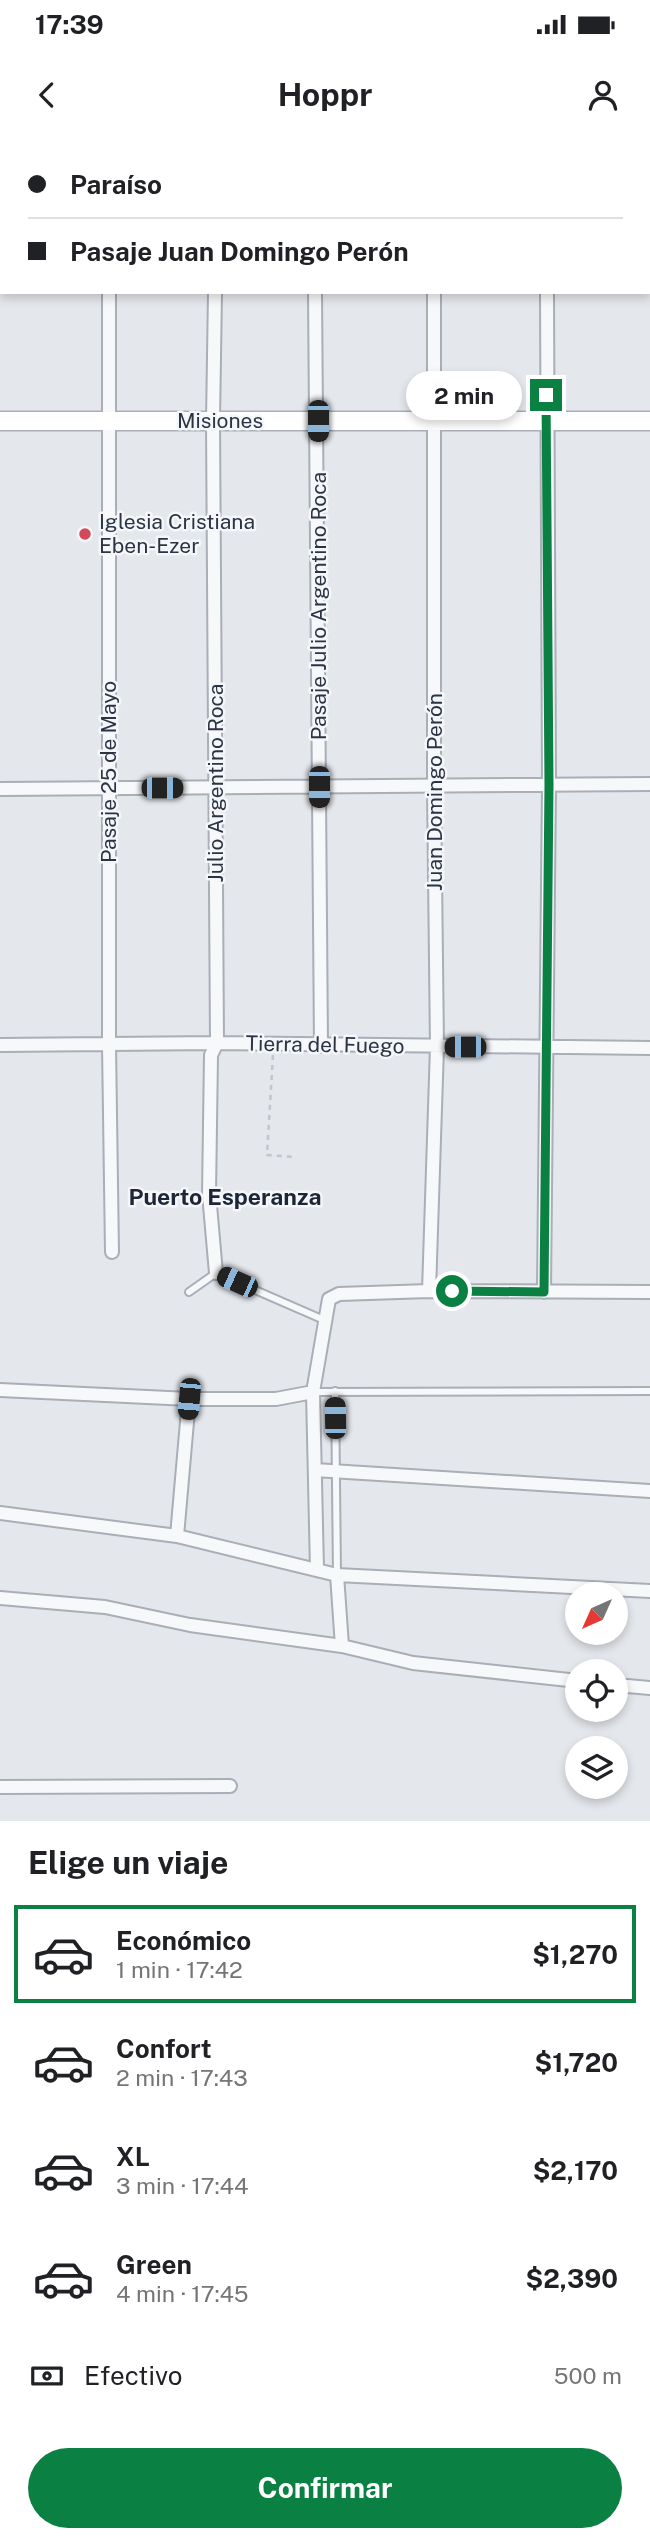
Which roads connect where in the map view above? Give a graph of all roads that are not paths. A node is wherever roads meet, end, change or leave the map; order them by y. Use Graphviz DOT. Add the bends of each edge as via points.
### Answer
graph roads {
  1 [pos="109,294"];
  2 [pos="215,294"];
  3 [pos="315,294"];
  4 [pos="434,294"];
  5 [pos="547,294"];
  6 [pos="0,421"];
  7 [pos="107,421"];
  8 [pos="213,421"];
  9 [pos="318,421"];
  10 [pos="433,421"];
  11 [pos="546,421"];
  12 [pos="650,421"];
  13 [pos="650,784"];
  14 [pos="549,785"];
  15 [pos="434,786"];
  16 [pos="319,787"];
  17 [pos="109,788"];
  18 [pos="216,788"];
  19 [pos="0,789"];
  20 [pos="217,1044"];
  21 [pos="0,1045"];
  22 [pos="109,1045"];
  23 [pos="321,1046"];
  24 [pos="437,1047"];
  25 [pos="547,1047"];
  26 [pos="650,1048"];
  27 [pos="112,1252"];
  28 [pos="216,1273"];
  29 [pos="429,1291"];
  30 [pos="189,1292"];
  31 [pos="544,1292"];
  32 [pos="650,1292"];
  33 [pos="324,1320"];
  34 [pos="0,1390"];
  35 [pos="335,1391"];
  36 [pos="650,1391"];
  37 [pos="313,1392"];
  38 [pos="189,1399"];
  39 [pos="315,1470"];
  40 [pos="336,1472"];
  41 [pos="650,1491"];
  42 [pos="0,1513"];
  43 [pos="177,1536"];
  44 [pos="317,1570"];
  45 [pos="337,1575"];
  46 [pos="650,1591"];
  47 [pos="0,1598"];
  48 [pos="342,1646"];
  49 [pos="565,1680"];
  50 [pos="628,1686"];
  51 [pos="650,1688"];
  52 [pos="230,1786"];
  53 [pos="0,1787"];
  1 -- 7 [label="street, Pasaje 25 de Mayo"];
  2 -- 8 [label="street, Julio Argentino Roca"];
  3 -- 9 [label="street, Pasaje Julio Argentino Roca"];
  4 -- 10 [label="street, Juan Domingo Perón"];
  5 -- 11 [label="street"];
  6 -- 7 [label="street, Misiones"];
  7 -- 8 [label="street, Misiones"];
  7 -- 17 [label="street, Pasaje 25 de Mayo"];
  8 -- 9 [label="street, Misiones"];
  8 -- 18 [label="street, Julio Argentino Roca"];
  9 -- 10 [label="street, Misiones"];
  9 -- 16 [label="street, Pasaje Julio Argentino Roca"];
  10 -- 11 [label="street, Misiones"];
  10 -- 15 [label="street, Juan Domingo Perón"];
  11 -- 12 [label="street, Misiones"];
  11 -- 14 [label="street"];
  13 -- 14 [label="street"];
  14 -- 15 [label="street"];
  14 -- 25 [label="street"];
  15 -- 16 [label="street"];
  15 -- 24 [label="street, Juan Domingo Perón"];
  16 -- 18 [label="street"];
  16 -- 23 [label="street, Pasaje Julio Argentino Roca"];
  17 -- 18 [label="street"];
  17 -- 19 [label="street"];
  17 -- 22 [label="street, Pasaje 25 de Mayo"];
  18 -- 20 [label="street, Julio Argentino Roca"];
  20 -- 22 [label="street, Tierra del Fuego"];
  20 -- 23 [label="street, Tierra del Fuego"];
  20 -- 28 [label="street, Julio Argentino Roca" via="211,1055 209,1195"];
  21 -- 22 [label="street, Tierra del Fuego"];
  22 -- 27 [label="street, Pasaje 25 de Mayo"];
  23 -- 24 [label="street, Tierra del Fuego"];
  24 -- 25 [label="street, Tierra del Fuego"];
  24 -- 29 [label="street, Juan Domingo Perón"];
  25 -- 26 [label="street, Tierra del Fuego"];
  25 -- 31 [label="street"];
  28 -- 30 [label="lane"];
  28 -- 33 [label="lane"];
  29 -- 31 [label="street"];
  29 -- 33 [label="street" via="339,1294 329,1299"];
  31 -- 32 [label="street"];
  33 -- 37 [label="street"];
  34 -- 38 [label="street"];
  35 -- 36 [label="lane"];
  35 -- 37 [label="lane"];
  35 -- 40 [label="lane"];
  37 -- 38 [label="street" via="276,1399"];
  37 -- 39 [label="street"];
  38 -- 43 [label="street"];
  39 -- 40 [label="street"];
  39 -- 44 [label="street"];
  40 -- 41 [label="street"];
  40 -- 45 [label="lane"];
  42 -- 43 [label="street"];
  43 -- 44 [label="street"];
  44 -- 45 [label="street"];
  45 -- 46 [label="street"];
  45 -- 48 [label="street"];
  47 -- 48 [label="street" via="105,1607 190,1625"];
  48 -- 49 [label="street" via="413,1664"];
  50 -- 51 [label="street"];
  52 -- 53 [label="street"];
}
